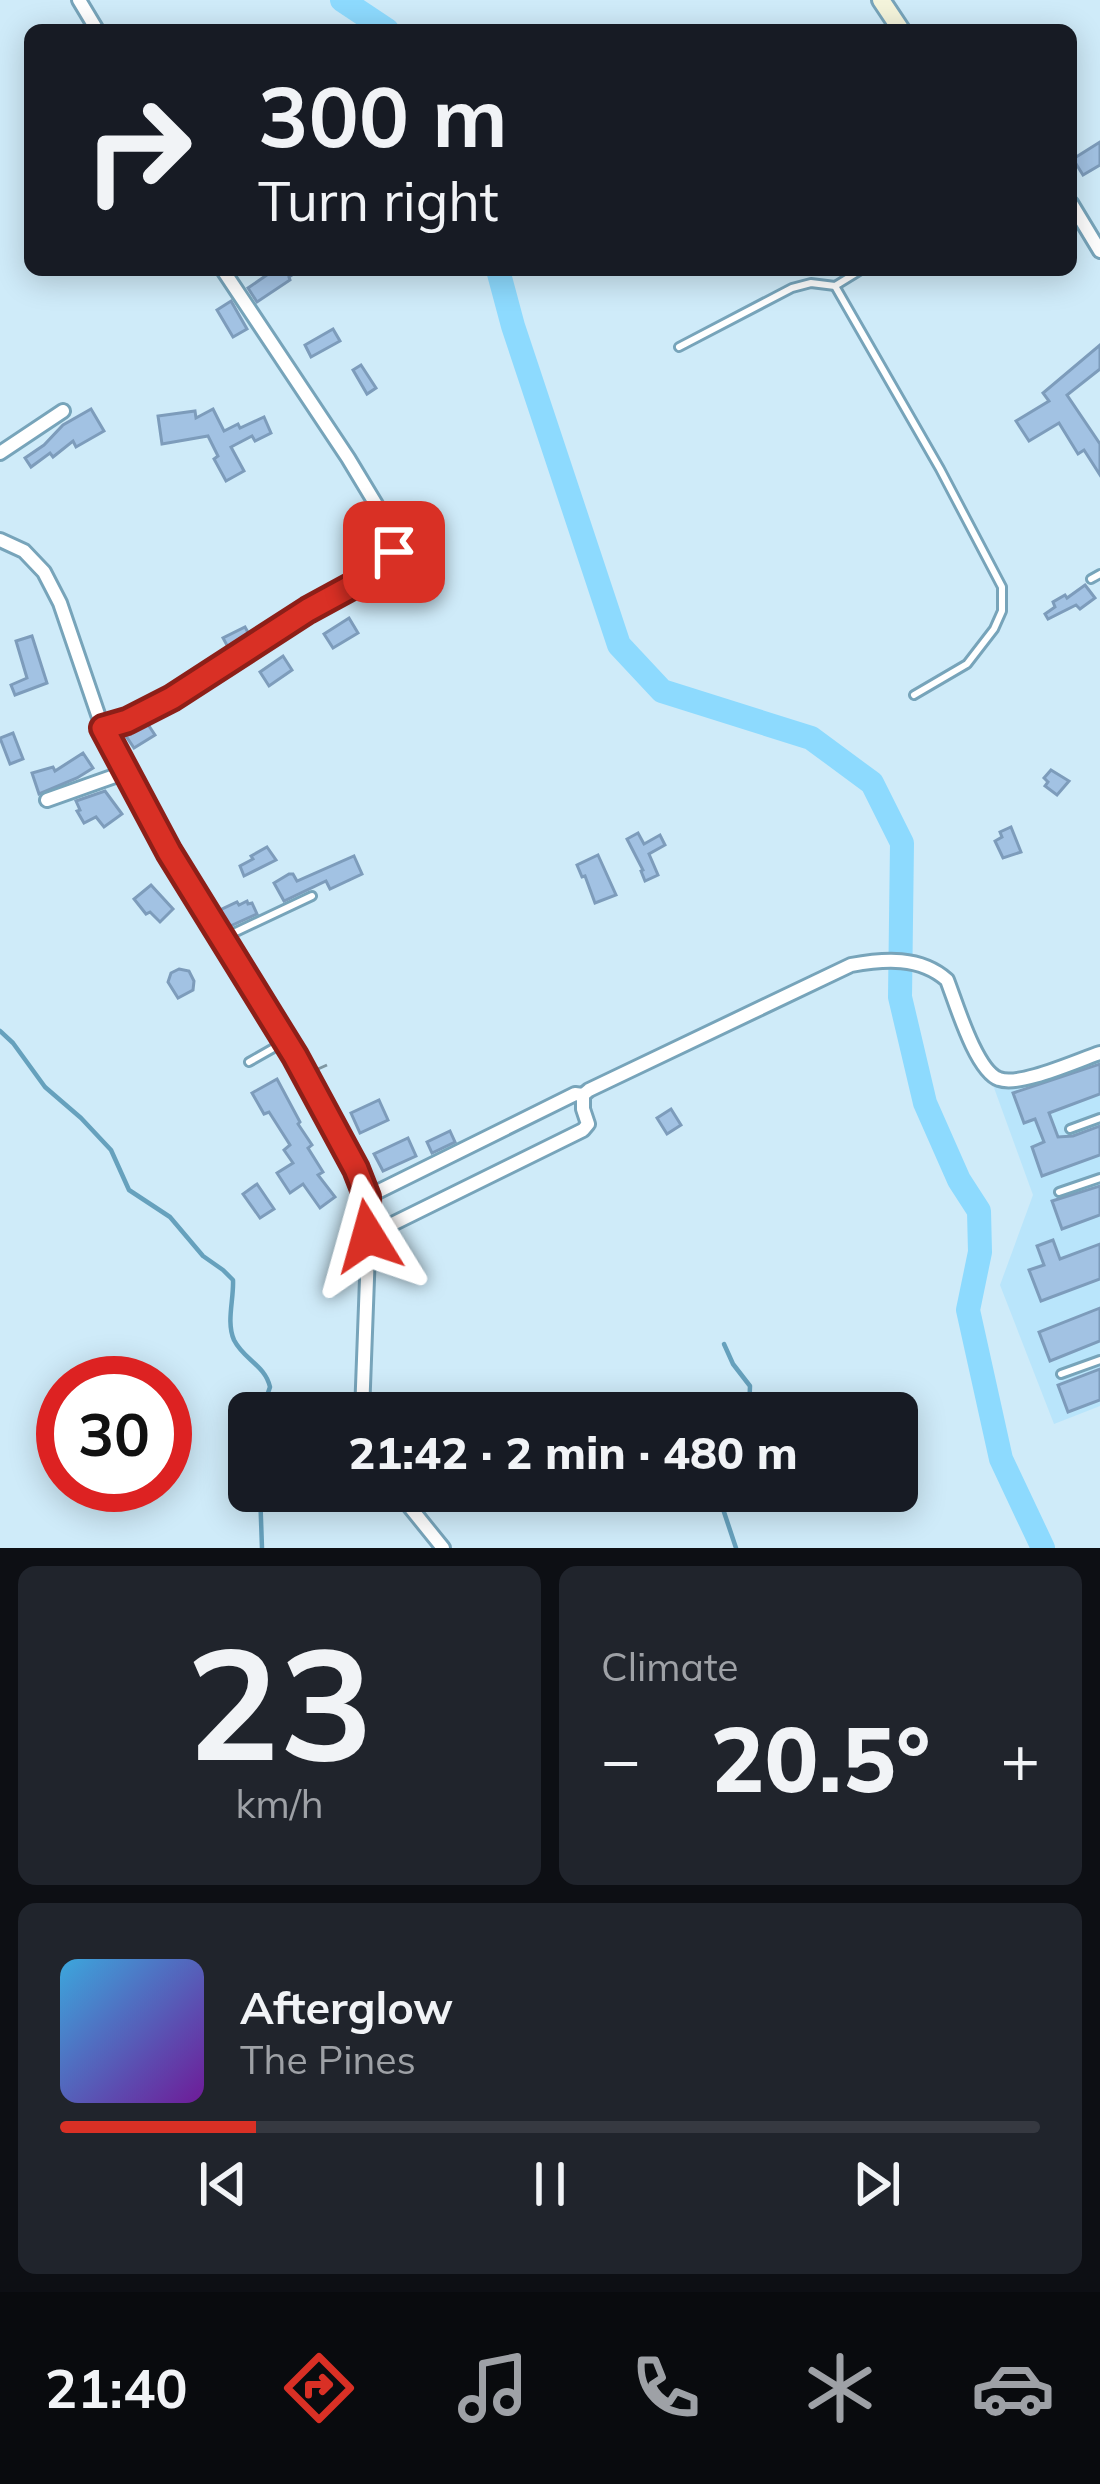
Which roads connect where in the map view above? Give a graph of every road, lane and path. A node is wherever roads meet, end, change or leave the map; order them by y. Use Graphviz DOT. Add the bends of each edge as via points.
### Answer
graph roads {
  1 [pos="1077,212"];
  2 [pos="1100,251"];
  3 [pos="227,276"];
  4 [pos="851,276"];
  5 [pos="835,286"];
  6 [pos="679,347"];
  7 [pos="63,411"];
  8 [pos="0,453"];
  9 [pos="0,540"];
  10 [pos="1100,574"];
  11 [pos="1090,579"];
  12 [pos="914,695"];
  13 [pos="103,728"];
  14 [pos="125,772"];
  15 [pos="47,800"];
  16 [pos="313,896"];
  17 [pos="223,938"];
  18 [pos="286,1041"];
  19 [pos="1100,1053"];
  20 [pos="249,1062"];
  21 [pos="583,1095"];
  22 [pos="1100,1118"];
  23 [pos="1070,1129"];
  24 [pos="1100,1178"];
  25 [pos="1059,1192"];
  26 [pos="367,1197"];
  27 [pos="368,1236"];
  28 [pos="1100,1360"];
  29 [pos="1061,1374"];
  30 [pos="363,1392"];
  31 [pos="414,1512"];
  32 [pos="442,1548"];
  1 -- 2 [label="street"];
  3 -- 13 [label="street" via="348,458 389,526 394,552 387,567 172,698"];
  4 -- 5 [label="lane"];
  5 -- 6 [label="lane" via="792,288"];
  5 -- 12 [label="lane" via="1002,587 994,629 967,664"];
  7 -- 8 [label="street"];
  9 -- 13 [label="street" via="44,572"];
  10 -- 11 [label="lane"];
  13 -- 14 [label="street"];
  14 -- 15 [label="street"];
  14 -- 17 [label="street"];
  16 -- 17 [label="lane"];
  17 -- 18 [label="street"];
  18 -- 20 [label="lane"];
  18 -- 26 [label="street"];
  19 -- 21 [label="street" via="1000,1080 978,1057 947,980 922,964 880,960 851,965"];
  21 -- 26 [label="street"];
  21 -- 27 [label="street" via="583,1130"];
  22 -- 23 [label="lane"];
  24 -- 25 [label="lane"];
  26 -- 27 [label="street"];
  27 -- 30 [label="street"];
  28 -- 29 [label="lane"];
  31 -- 32 [label="street"];
}
